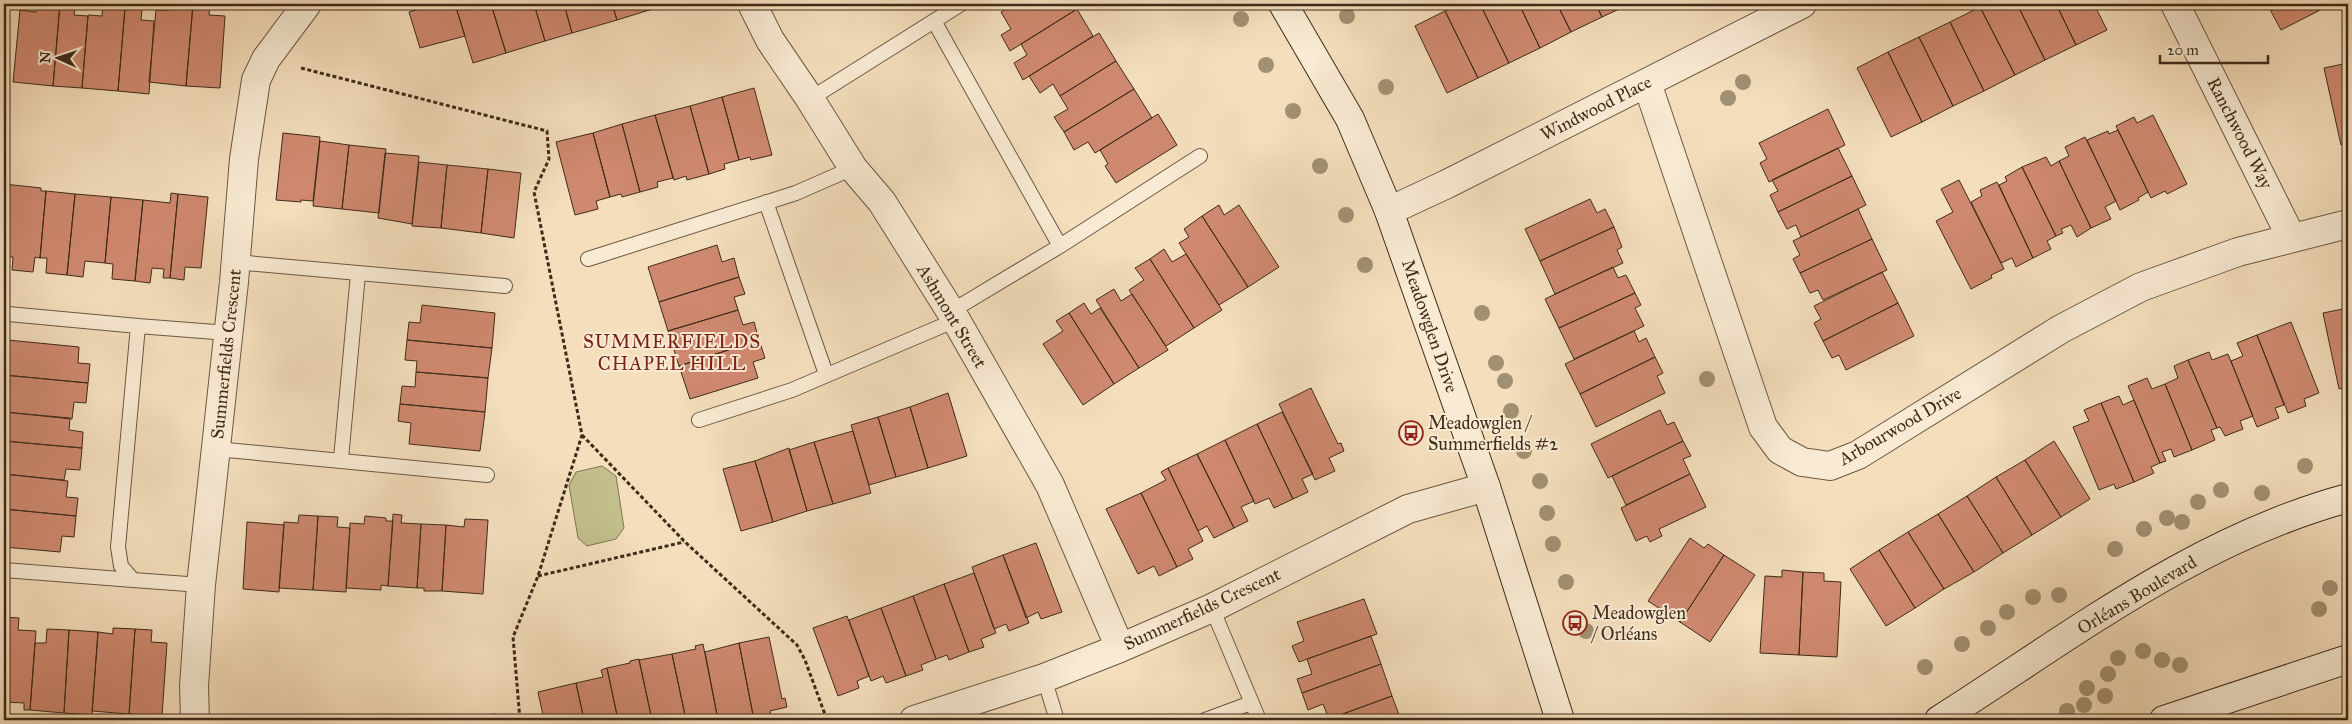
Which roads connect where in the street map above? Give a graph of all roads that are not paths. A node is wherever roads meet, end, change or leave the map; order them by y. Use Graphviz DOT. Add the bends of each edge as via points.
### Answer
graph roads {
  1 [pos="307,4"];
  2 [pos="752,4"];
  3 [pos="961,4"];
  4 [pos="1283,4"];
  5 [pos="1802,4"];
  6 [pos="2175,4"];
  7 [pos="934,21"];
  8 [pos="1647,83"];
  9 [pos="810,99"];
  10 [pos="1200,156"];
  11 [pos="853,168"];
  12 [pos="766,202"];
  13 [pos="1389,211"];
  14 [pos="2348,224"];
  15 [pos="2291,237"];
  16 [pos="1060,246"];
  17 [pos="588,259"];
  18 [pos="235,262"];
  19 [pos="358,274"];
  20 [pos="505,286"];
  21 [pos="8,314"];
  22 [pos="953,316"];
  23 [pos="138,326"];
  24 [pos="228,333"];
  25 [pos="826,374"];
  26 [pos="699,420"];
  27 [pos="216,449"];
  28 [pos="341,459"];
  29 [pos="487,475"];
  30 [pos="1486,487"];
  31 [pos="2348,498"];
  32 [pos="4,570"];
  33 [pos="133,580"];
  34 [pos="201,586"];
  35 [pos="1212,608"];
  36 [pos="1120,648"];
  37 [pos="2348,659"];
  38 [pos="1044,678"];
  39 [pos="1251,703"];
  40 [pos="196,720"];
  41 [pos="914,720"];
  42 [pos="1057,720"];
  43 [pos="1205,720"];
  44 [pos="1259,720"];
  45 [pos="1560,720"];
  46 [pos="1939,720"];
  47 [pos="2164,720"];
  1 -- 18 [label="street, Summerfields Crescent" via="266,58 256,80 244,159"];
  2 -- 9 [label="street, Ashmont Street" via="770,40"];
  3 -- 7 [label="lane"];
  4 -- 13 [label="street, Meadowglen Drive" via="1350,119"];
  5 -- 8 [label="street, Windwood Place"];
  6 -- 15 [label="street, Ranchwood Way"];
  7 -- 9 [label="lane"];
  7 -- 16 [label="lane"];
  8 -- 13 [label="street, Windwood Place"];
  8 -- 15 [label="street, Arbourwood Drive" via="1763,427 1780,450 1802,462 1830,466 1858,455 2061,329 2141,287 2238,252"];
  9 -- 11 [label="street, Ashmont Street"];
  10 -- 16 [label="lane"];
  11 -- 12 [label="lane"];
  11 -- 22 [label="street, Ashmont Street" via="882,202"];
  12 -- 17 [label="lane"];
  12 -- 25 [label="lane"];
  13 -- 30 [label="street, Meadowglen Drive"];
  14 -- 15 [label="street, Arbourwood Drive"];
  16 -- 22 [label="lane"];
  18 -- 19 [label="lane"];
  18 -- 24 [label="street, Summerfields Crescent"];
  19 -- 20 [label="lane"];
  19 -- 28 [label="lane"];
  21 -- 23 [label="lane"];
  22 -- 25 [label="lane"];
  22 -- 36 [label="street, Ashmont Street" via="1050,485"];
  23 -- 24 [label="lane"];
  23 -- 33 [label="lane" via="118,547 121,566"];
  24 -- 27 [label="street, Summerfields Crescent"];
  25 -- 26 [label="lane" via="792,390"];
  27 -- 28 [label="lane"];
  27 -- 34 [label="street, Summerfields Crescent"];
  28 -- 29 [label="lane" via="369,465"];
  30 -- 35 [label="street, Summerfields Crescent" via="1408,510"];
  30 -- 45 [label="street, Meadowglen Drive"];
  31 -- 46 [label="street, Orléans Boulevard" via="2275,524 2153,582"];
  32 -- 33 [label="lane"];
  33 -- 34 [label="lane"];
  34 -- 40 [label="street, Summerfields Crescent" via="194,686"];
  35 -- 36 [label="street, Summerfields Crescent"];
  35 -- 39 [label="lane"];
  36 -- 38 [label="street, Summerfields Crescent"];
  37 -- 47 [label="street"];
  38 -- 41 [label="street, Summerfields Crescent"];
  38 -- 42 [label="lane"];
  39 -- 43 [label="lane"];
  39 -- 44 [label="lane"];
}
